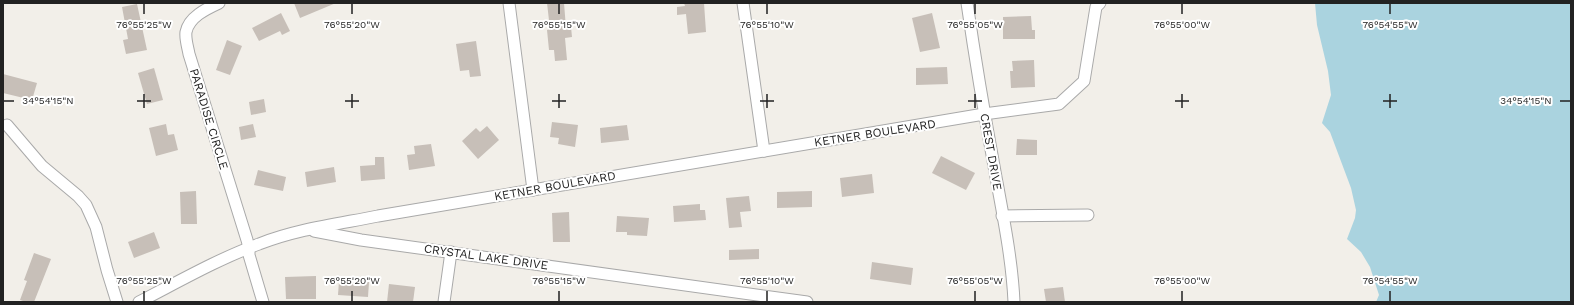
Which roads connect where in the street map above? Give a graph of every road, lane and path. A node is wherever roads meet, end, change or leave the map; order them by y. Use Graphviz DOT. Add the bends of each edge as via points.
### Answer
graph roads {
  1 [pos="219,3"];
  2 [pos="509,3"];
  3 [pos="743,3"];
  4 [pos="967,3"];
  5 [pos="1100,3"];
  6 [pos="984,114"];
  7 [pos="7,125"];
  8 [pos="764,151"];
  9 [pos="533,190"];
  10 [pos="1088,215"];
  11 [pos="1002,216"];
  12 [pos="308,230"];
  13 [pos="249,248"];
  14 [pos="451,252"];
  15 [pos="776,300"];
  16 [pos="117,302"];
  17 [pos="139,302"];
  18 [pos="262,302"];
  19 [pos="444,302"];
  20 [pos="807,302"];
  21 [pos="1014,302"];
  1 -- 13 [label="street, PARADISE CIRCLE" via="195,17 186,33 189,54"];
  2 -- 9 [label="street"];
  3 -- 8 [label="street"];
  4 -- 6 [label="street, CREST DRIVE"];
  5 -- 6 [label="street, KETNER BOULEVARD" via="1096,7 1084,81 1058,104"];
  6 -- 8 [label="street, KETNER BOULEVARD"];
  6 -- 11 [label="street, CREST DRIVE"];
  7 -- 16 [label="street" via="42,166 86,205 96,227"];
  8 -- 9 [label="street, KETNER BOULEVARD"];
  9 -- 12 [label="street, KETNER BOULEVARD"];
  10 -- 11 [label="street"];
  11 -- 21 [label="street, CREST DRIVE"];
  12 -- 13 [label="street, KETNER BOULEVARD"];
  12 -- 14 [label="street, CRYSTAL LAKE DRIVE"];
  13 -- 17 [label="street, KETNER BOULEVARD"];
  13 -- 18 [label="street, PARADISE CIRCLE"];
  14 -- 15 [label="street, CRYSTAL LAKE DRIVE"];
  14 -- 19 [label="street"];
  15 -- 20 [label="street, CRYSTAL LAKE DRIVE"];
}
